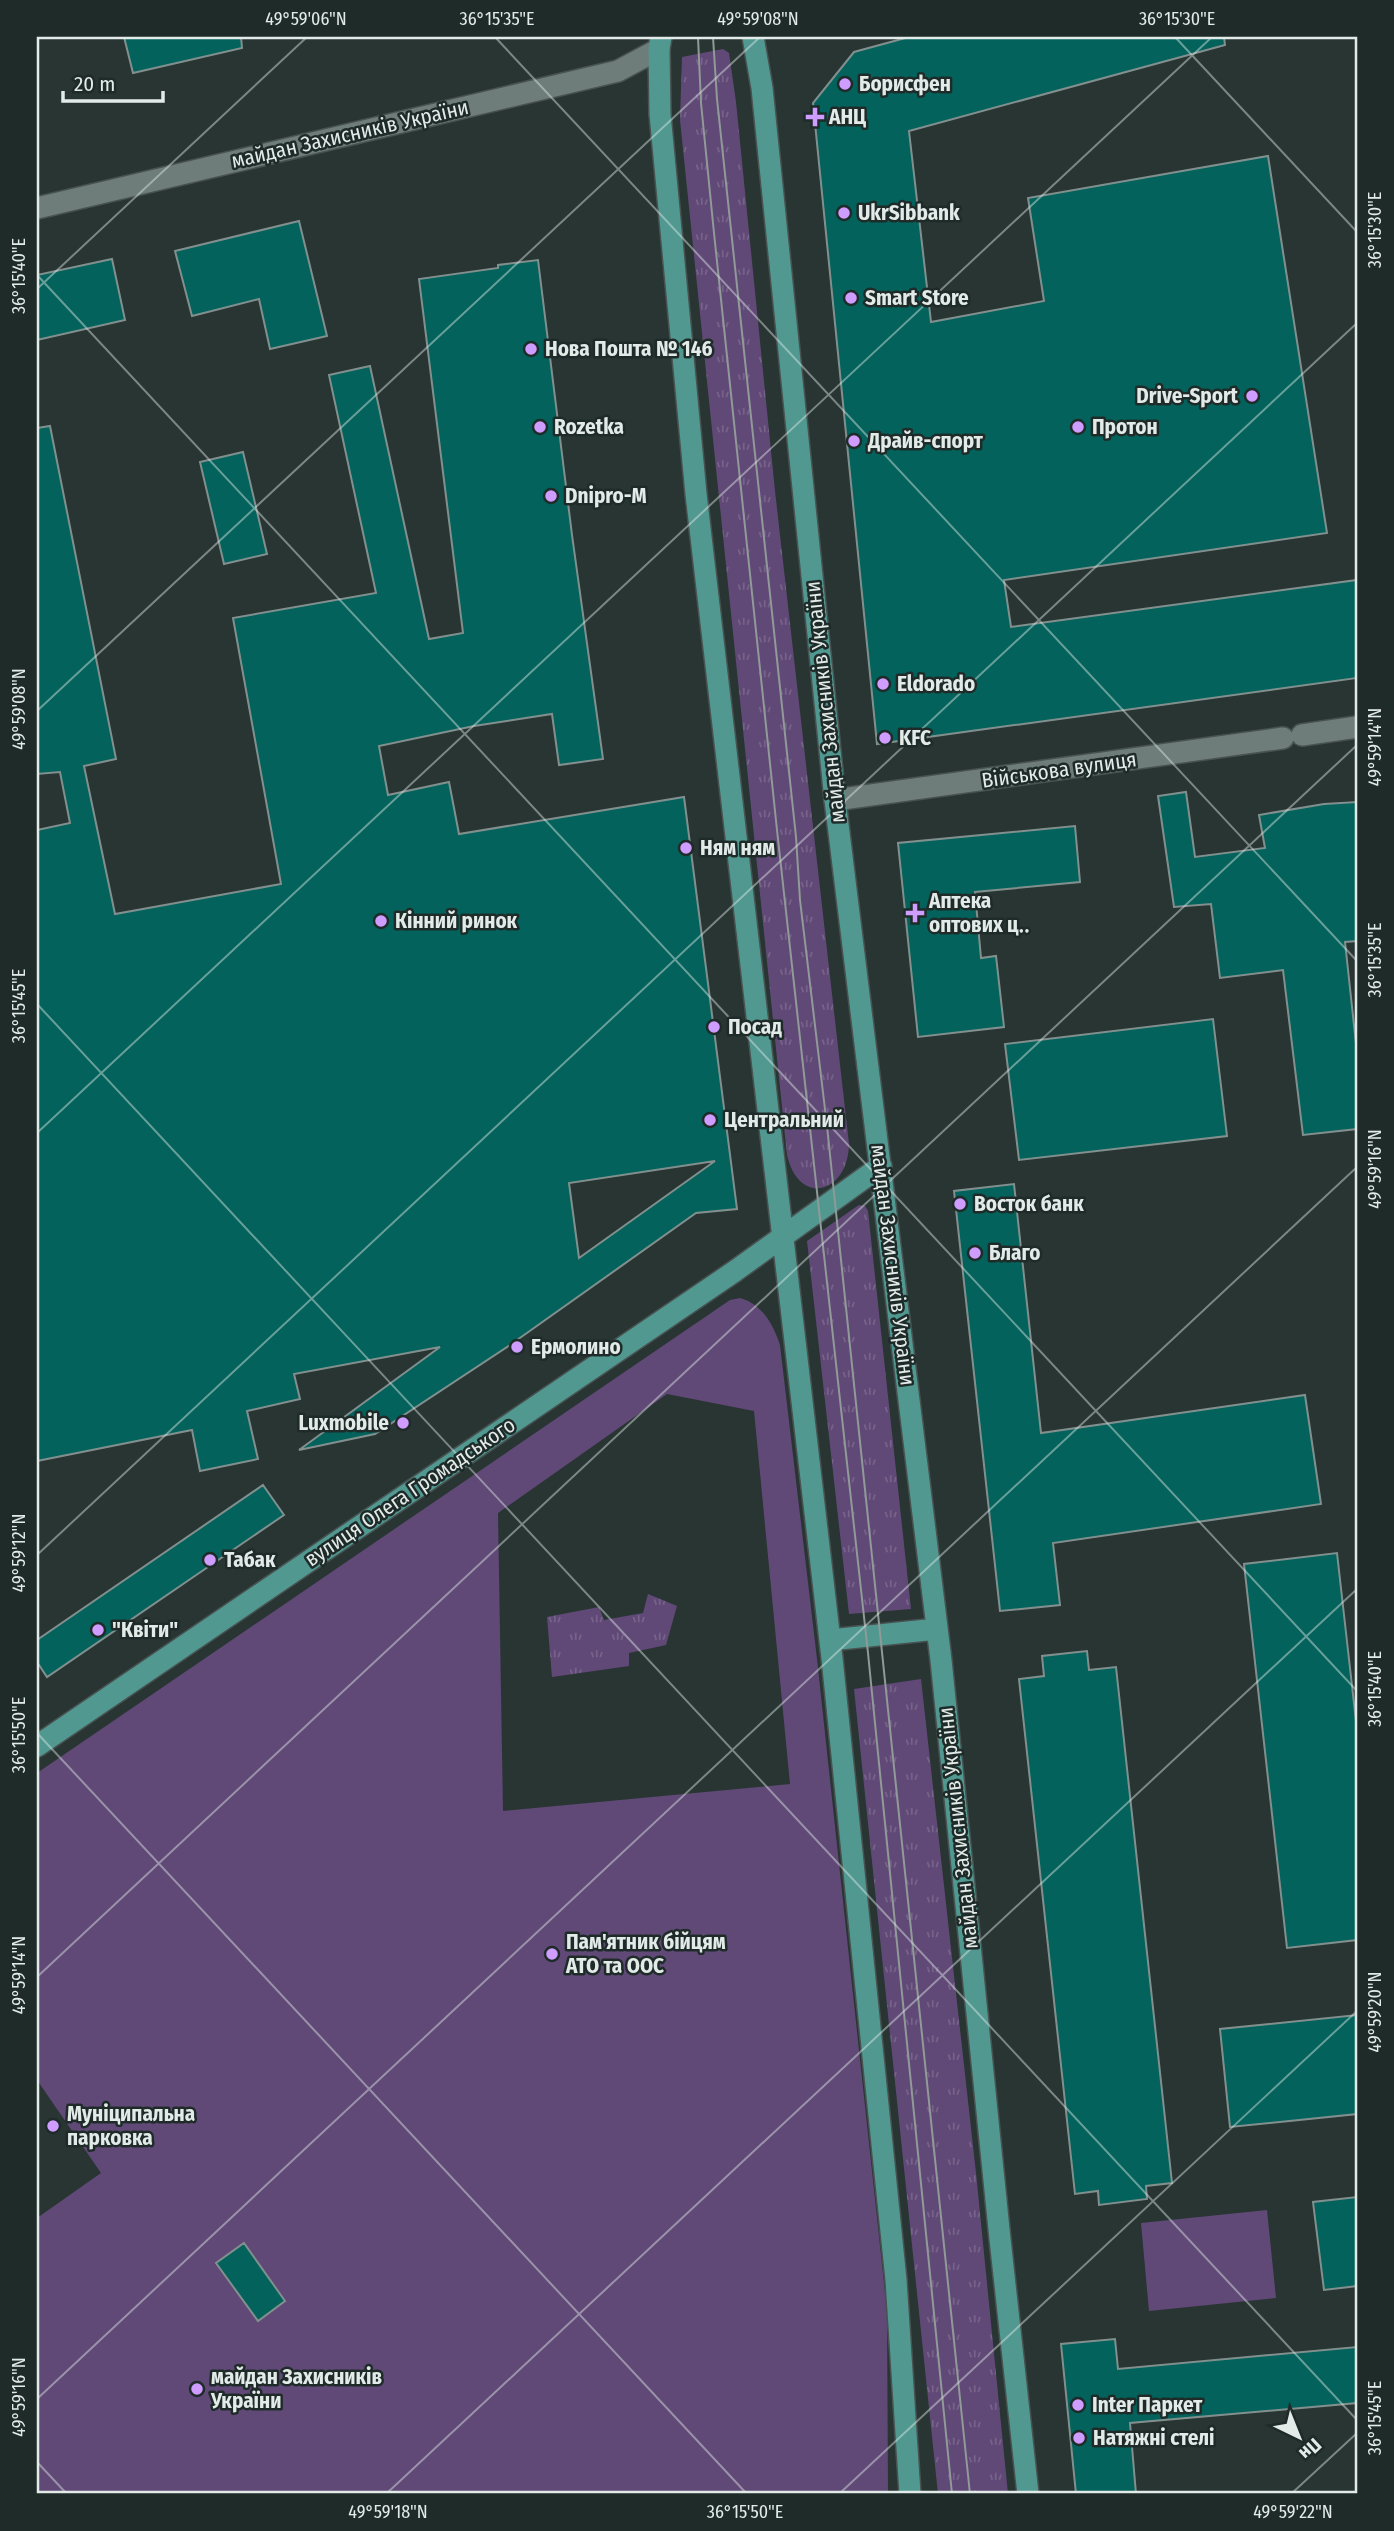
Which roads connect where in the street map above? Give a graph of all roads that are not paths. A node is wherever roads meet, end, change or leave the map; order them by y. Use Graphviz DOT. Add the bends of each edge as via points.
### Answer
graph roads {
  1 [pos="681,37"];
  2 [pos="753,37"];
  3 [pos="660,43"];
  4 [pos="37,208"];
  5 [pos="1357,727"];
  6 [pos="835,800"];
  7 [pos="881,1166"];
  8 [pos="782,1237"];
  9 [pos="937,1629"];
  10 [pos="830,1640"];
  11 [pos="37,1746"];
  12 [pos="910,2494"];
  13 [pos="1028,2494"];
  1 -- 3 [label="main road"];
  2 -- 6 [label="main road, майдан Захисників України"];
  3 -- 4 [label="street, майдан Захисників України" via="618,71"];
  3 -- 8 [label="main road" via="660,114 696,494"];
  5 -- 6 [label="street, Військова вулиця"];
  6 -- 7 [label="main road, майдан Захисників України"];
  7 -- 8 [label="main road, вулиця Олега Громадського"];
  7 -- 9 [label="main road, майдан Захисників України"];
  8 -- 10 [label="main road"];
  8 -- 11 [label="main road, вулиця Олега Громадського"];
  9 -- 10 [label="main road"];
  9 -- 13 [label="main road, майдан Захисників України"];
  10 -- 12 [label="main road" via="897,2280"];
}
